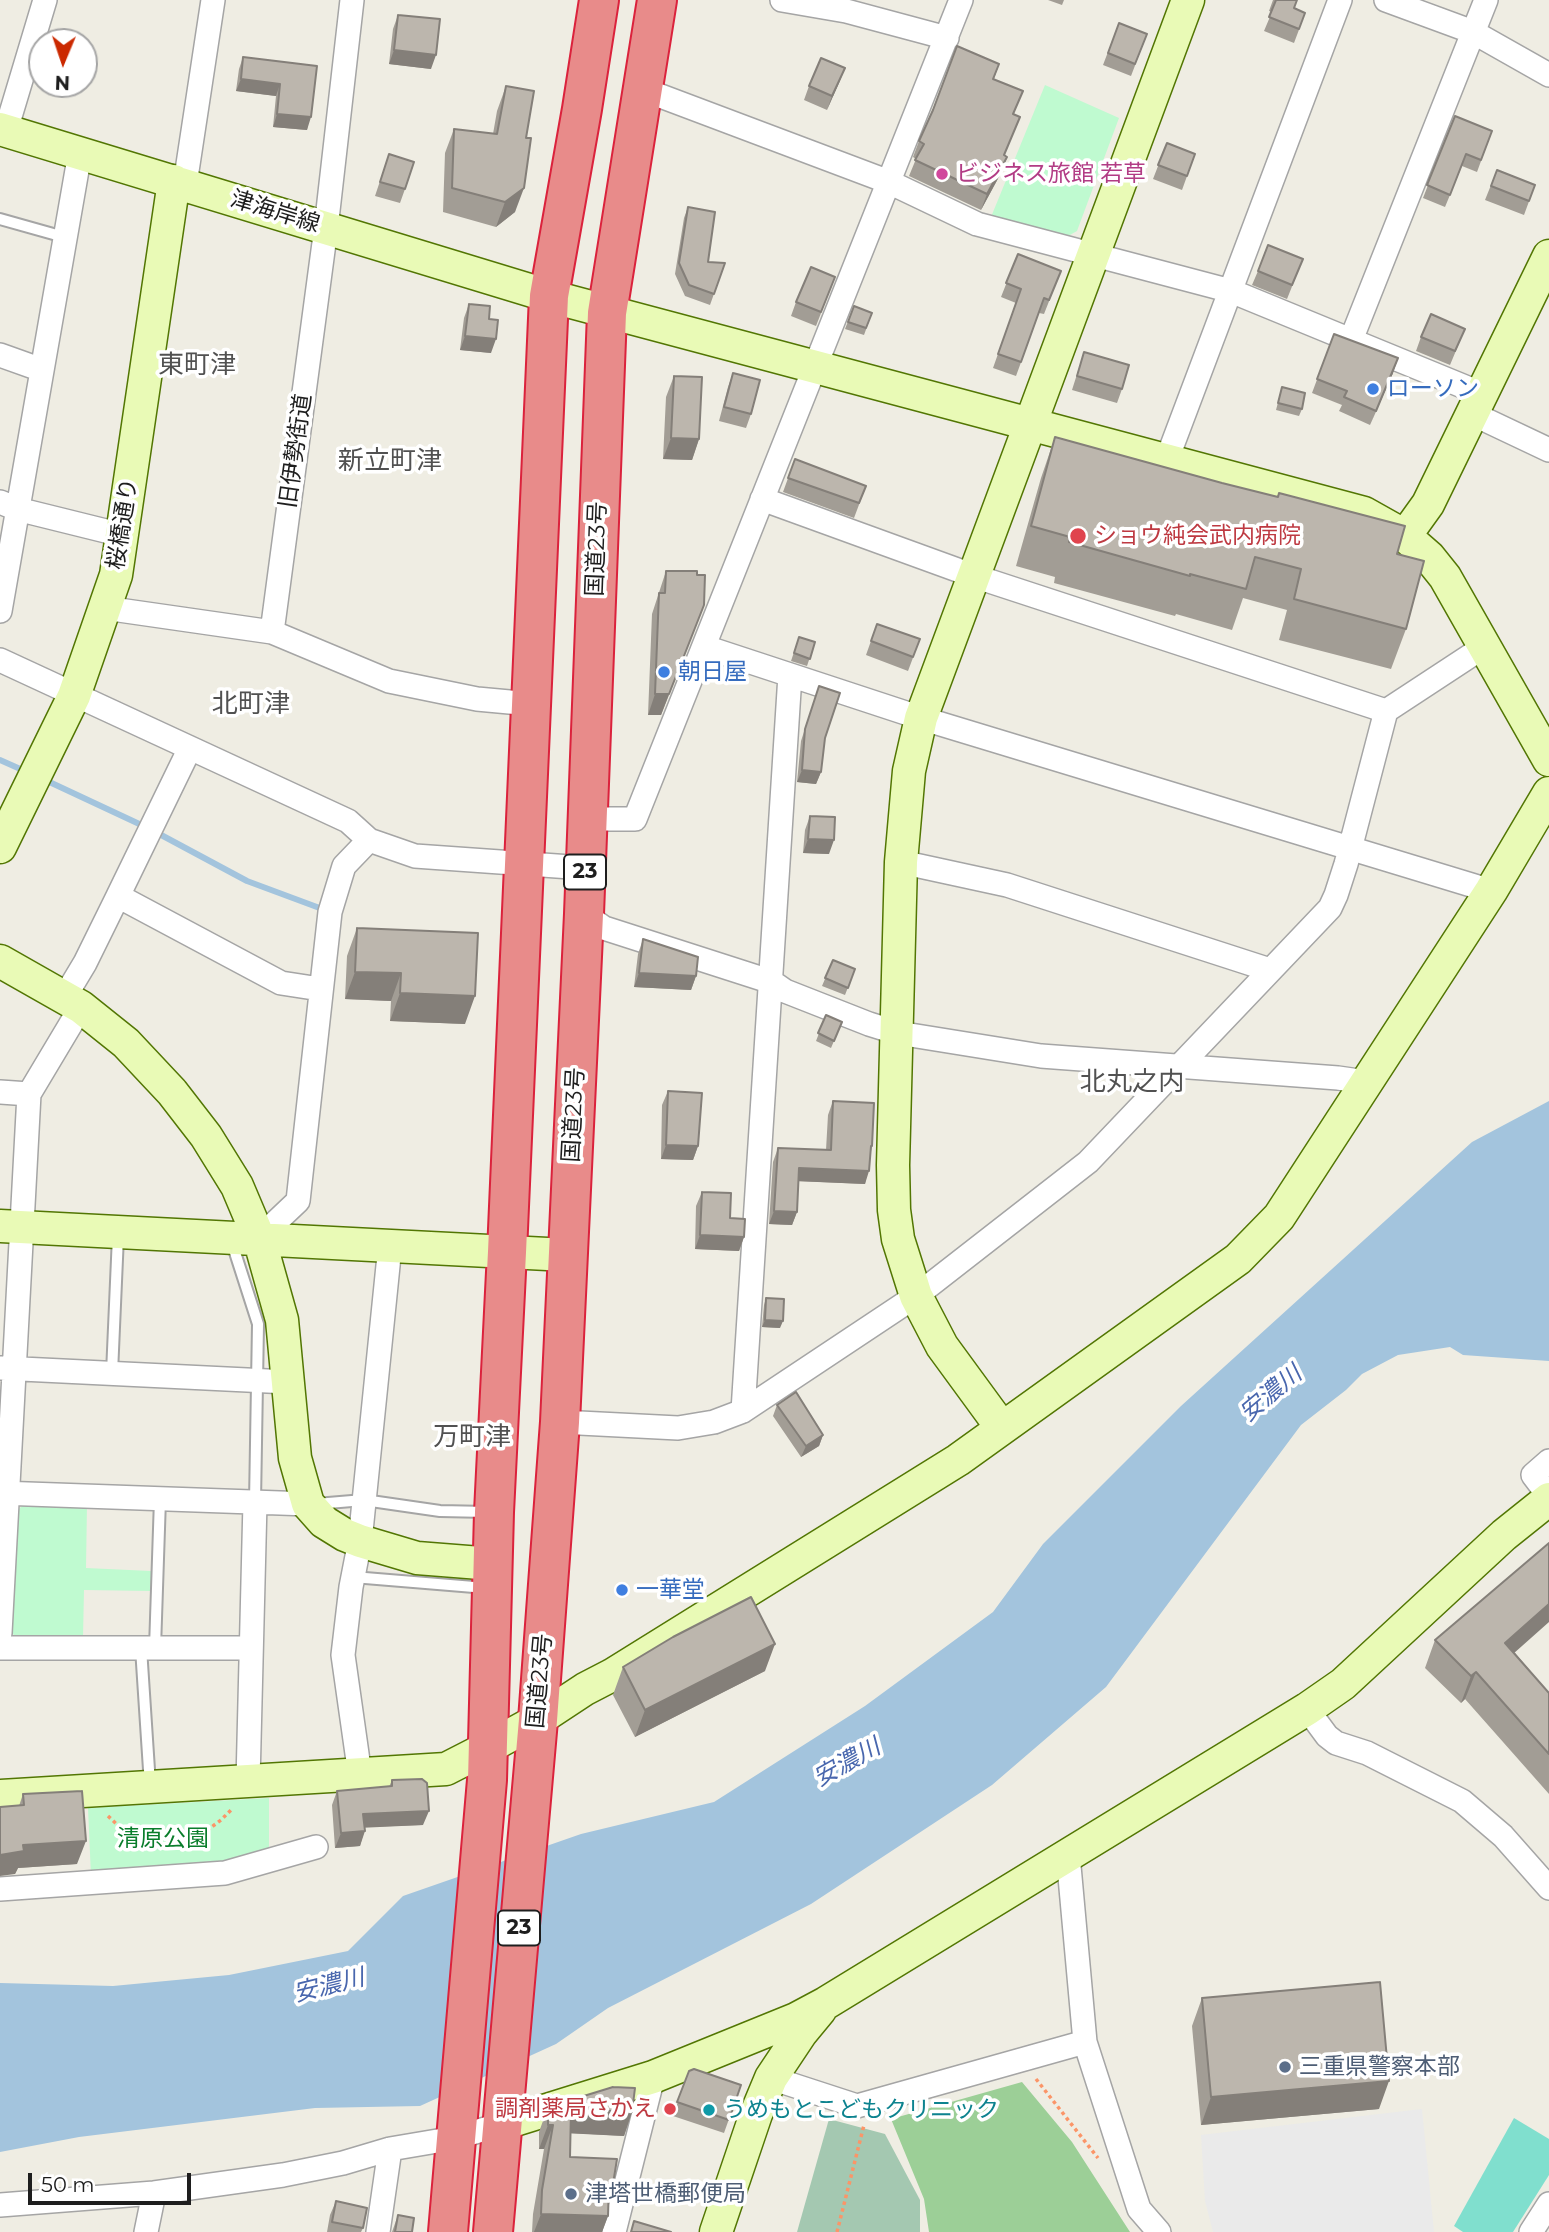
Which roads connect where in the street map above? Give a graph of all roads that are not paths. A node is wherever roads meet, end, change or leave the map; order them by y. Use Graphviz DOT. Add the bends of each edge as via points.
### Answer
graph roads {
  1 [pos="45,0"];
  2 [pos="213,0"];
  3 [pos="352,0"];
  4 [pos="599,0"];
  5 [pos="657,0"];
  6 [pos="782,0"];
  7 [pos="961,0"];
  8 [pos="1188,0"];
  9 [pos="1340,0"];
  10 [pos="1386,0"];
  11 [pos="1486,0"];
  12 [pos="1473,32"];
  13 [pos="947,38"];
  14 [pos="1549,75"];
  15 [pos="642,89"];
  16 [pos="3,130"];
  17 [pos="80,153"];
  18 [pos="889,182"];
  19 [pos="180,183"];
  20 [pos="0,219"];
  21 [pos="326,228"];
  22 [pos="64,237"];
  23 [pos="1093,254"];
  24 [pos="1549,256"];
  25 [pos="1231,291"];
  26 [pos="549,296"];
  27 [pos="607,313"];
  28 [pos="1351,340"];
  29 [pos="0,355"];
  30 [pos="816,369"];
  31 [pos="42,370"];
  32 [pos="1477,404"];
  33 [pos="1030,425"];
  34 [pos="1549,450"];
  35 [pos="1167,459"];
  36 [pos="762,499"];
  37 [pos="8,506"];
  38 [pos="122,535"];
  39 [pos="1405,536"];
  40 [pos="974,576"];
  41 [pos="105,608"];
  42 [pos="0,611"];
  43 [pos="272,632"];
  44 [pos="705,646"];
  45 [pos="1485,646"];
  46 [pos="0,660"];
  47 [pos="790,675"];
  48 [pos="74,696"];
  49 [pos="531,704"];
  50 [pos="1386,712"];
  51 [pos="920,718"];
  52 [pos="190,748"];
  53 [pos="1549,760"];
  54 [pos="1549,793"];
  55 [pos="587,819"];
  56 [pos="369,840"];
  57 [pos="0,847"];
  58 [pos="1349,847"];
  59 [pos="901,862"];
  60 [pos="524,864"];
  61 [pos="585,868"];
  62 [pos="1491,891"];
  63 [pos="118,896"];
  64 [pos="584,914"];
  65 [pos="0,961"];
  66 [pos="1270,970"];
  67 [pos="772,982"];
  68 [pos="320,989"];
  69 [pos="72,1002"];
  70 [pos="898,1033"];
  71 [pos="1179,1067"];
  72 [pos="1366,1082"];
  73 [pos="0,1092"];
  74 [pos="29,1094"];
  75 [pos="10,1226"];
  76 [pos="118,1230"];
  77 [pos="244,1237"];
  78 [pos="390,1246"];
  79 [pos="508,1252"];
  80 [pos="567,1255"];
  81 [pos="916,1296"];
  82 [pos="7,1368"];
  83 [pos="112,1373"];
  84 [pos="273,1381"];
  85 [pos="743,1410"];
  86 [pos="560,1422"];
  87 [pos="1002,1428"];
  88 [pos="1549,1461"];
  89 [pos="4,1493"];
  90 [pos="1549,1497"];
  91 [pos="160,1499"];
  92 [pos="364,1500"];
  93 [pos="255,1502"];
  94 [pos="308,1504"];
  95 [pos="494,1512"];
  96 [pos="360,1541"];
  97 [pos="492,1576"];
  98 [pos="353,1577"];
  99 [pos="0,1633"];
  100 [pos="0,1648"];
  101 [pos="148,1648"];
  102 [pos="251,1648"];
  103 [pos="1307,1709"];
  104 [pos="536,1733"];
  105 [pos="487,1764"];
  106 [pos="360,1775"];
  107 [pos="150,1788"];
  108 [pos="241,1790"];
  109 [pos="0,1797"];
  110 [pos="316,1847"];
  111 [pos="1068,1855"];
  112 [pos="1549,1888"];
  113 [pos="0,1889"];
  114 [pos="826,2003"];
  115 [pos="1085,2042"];
  116 [pos="653,2077"];
  117 [pos="771,2078"];
  118 [pos="503,2117"];
  119 [pos="456,2132"];
  120 [pos="390,2149"];
  121 [pos="154,2193"];
  122 [pos="1549,2204"];
  123 [pos="0,2205"];
  124 [pos="146,2232"];
  125 [pos="378,2232"];
  126 [pos="448,2232"];
  127 [pos="493,2232"];
  128 [pos="614,2232"];
  129 [pos="716,2232"];
  130 [pos="1159,2232"];
  131 [pos="1531,2232"];
  1 -- 16 [label="street"];
  2 -- 19 [label="street"];
  3 -- 21 [label="street, 旧伊勢街道"];
  4 -- 26 [label="highway, 23"];
  5 -- 15 [label="highway, 国道23号 / 23"];
  6 -- 13 [label="street" via="846,11"];
  7 -- 13 [label="street"];
  8 -- 23 [label="street"];
  9 -- 25 [label="street"];
  10 -- 12 [label="street"];
  11 -- 12 [label="street"];
  12 -- 14 [label="street"];
  12 -- 28 [label="street"];
  13 -- 18 [label="street"];
  15 -- 18 [label="street"];
  15 -- 27 [label="highway, 国道23号 / 23"];
  16 -- 17 [label="street, 津海岸線"];
  17 -- 19 [label="street, 津海岸線"];
  17 -- 22 [label="street"];
  18 -- 23 [label="street" via="977,224"];
  18 -- 30 [label="street"];
  19 -- 21 [label="street, 津海岸線"];
  19 -- 38 [label="street, 桜橋通り"];
  20 -- 22 [label="lane"];
  21 -- 26 [label="street, 津海岸線"];
  21 -- 43 [label="street, 旧伊勢街道"];
  22 -- 31 [label="street"];
  23 -- 25 [label="street"];
  23 -- 33 [label="street"];
  24 -- 32 [label="street"];
  25 -- 28 [label="street"];
  25 -- 35 [label="street"];
  26 -- 27 [label="street, 津海岸線"];
  26 -- 49 [label="highway, 23"];
  27 -- 30 [label="street, 津海岸線"];
  27 -- 55 [label="highway, 国道23号 / 23"];
  28 -- 32 [label="street"];
  29 -- 31 [label="street"];
  30 -- 33 [label="street, 津海岸線"];
  30 -- 36 [label="street"];
  31 -- 37 [label="street"];
  32 -- 34 [label="street"];
  32 -- 39 [label="street" via="1428,505"];
  33 -- 35 [label="street, 津海岸線"];
  33 -- 40 [label="street"];
  35 -- 39 [label="street, 津海岸線" via="1364,513"];
  36 -- 40 [label="street"];
  36 -- 44 [label="street"];
  37 -- 38 [label="street"];
  37 -- 42 [label="street"];
  38 -- 41 [label="street, 桜橋通り"];
  39 -- 45 [label="street, 津海岸線" via="1445,577"];
  40 -- 50 [label="street"];
  40 -- 51 [label="street"];
  41 -- 43 [label="street"];
  41 -- 48 [label="street, 桜橋通り"];
  43 -- 49 [label="street" via="389,681 477,699"];
  44 -- 47 [label="street"];
  44 -- 55 [label="street" via="635,819"];
  45 -- 50 [label="street"];
  45 -- 53 [label="street, 津海岸線"];
  46 -- 48 [label="street"];
  47 -- 51 [label="street"];
  47 -- 67 [label="street"];
  48 -- 52 [label="street"];
  48 -- 57 [label="street, 桜橋通り"];
  49 -- 60 [label="highway, 23"];
  50 -- 58 [label="street"];
  51 -- 58 [label="street"];
  51 -- 59 [label="street" via="909,771"];
  52 -- 56 [label="street" via="348,821"];
  52 -- 63 [label="street"];
  54 -- 62 [label="street"];
  55 -- 61 [label="highway, 国道23号 / 23"];
  56 -- 60 [label="street" via="415,856"];
  56 -- 68 [label="street" via="344,866 330,912"];
  58 -- 62 [label="street"];
  58 -- 66 [label="street" via="1330,908"];
  59 -- 66 [label="street" via="1007,885"];
  59 -- 70 [label="street"];
  60 -- 61 [label="street"];
  60 -- 79 [label="highway, 23"];
  61 -- 64 [label="highway, 国道23号 / 23"];
  62 -- 72 [label="street"];
  63 -- 68 [label="street" via="281,983"];
  63 -- 69 [label="street" via="85,963"];
  64 -- 67 [label="street" via="604,928"];
  64 -- 80 [label="highway, 国道23号 / 23"];
  65 -- 69 [label="street"];
  66 -- 71 [label="street"];
  67 -- 70 [label="street"];
  67 -- 85 [label="street"];
  68 -- 77 [label="street" via="298,1201"];
  69 -- 74 [label="street"];
  69 -- 77 [label="street" via="126,1043 206,1136 237,1186"];
  70 -- 71 [label="street" via="1041,1056"];
  70 -- 81 [label="street" via="894,1210"];
  71 -- 72 [label="street"];
  71 -- 81 [label="street" via="1088,1162"];
  72 -- 87 [label="street" via="1279,1217 1253,1245"];
  73 -- 74 [label="street"];
  74 -- 75 [label="street"];
  75 -- 76 [label="street"];
  75 -- 82 [label="street"];
  76 -- 77 [label="street"];
  76 -- 83 [label="lane"];
  77 -- 78 [label="street"];
  77 -- 84 [label="street" via="282,1320"];
  78 -- 79 [label="street"];
  78 -- 92 [label="street"];
  79 -- 80 [label="street"];
  79 -- 95 [label="highway, 23"];
  80 -- 86 [label="highway, 国道23号 / 23"];
  81 -- 85 [label="street"];
  81 -- 87 [label="street" via="942,1346"];
  82 -- 83 [label="street"];
  82 -- 89 [label="street"];
  83 -- 84 [label="street"];
  84 -- 93 [label="lane"];
  84 -- 94 [label="street"];
  85 -- 86 [label="street" via="714,1422 678,1428"];
  86 -- 104 [label="highway, 国道23号 / 23"];
  87 -- 104 [label="street" via="958,1460 585,1689"];
  88 -- 90 [label="street" via="1533,1475"];
  89 -- 91 [label="street"];
  89 -- 99 [label="street"];
  90 -- 103 [label="street" via="1343,1684"];
  91 -- 93 [label="street"];
  91 -- 101 [label="lane"];
  92 -- 94 [label="lane"];
  92 -- 95 [label="lane" via="440,1511"];
  92 -- 96 [label="street"];
  93 -- 94 [label="street"];
  93 -- 102 [label="street"];
  94 -- 96 [label="street" via="324,1522"];
  95 -- 97 [label="highway, 23"];
  96 -- 97 [label="street"];
  96 -- 98 [label="street"];
  97 -- 98 [label="lane"];
  97 -- 105 [label="highway, 23"];
  98 -- 106 [label="street" via="343,1655"];
  100 -- 101 [label="street"];
  101 -- 102 [label="street"];
  101 -- 107 [label="lane"];
  102 -- 108 [label="street"];
  103 -- 111 [label="street"];
  103 -- 112 [label="street" via="1336,1743 1367,1753 1462,1801 1503,1836"];
  104 -- 105 [label="street"];
  104 -- 118 [label="highway, 国道23号 / 23"];
  105 -- 106 [label="street"];
  105 -- 119 [label="highway, 23"];
  106 -- 108 [label="street"];
  107 -- 108 [label="street"];
  107 -- 109 [label="street"];
  110 -- 113 [label="street" via="225,1873"];
  111 -- 114 [label="street"];
  111 -- 115 [label="street"];
  114 -- 116 [label="street"];
  114 -- 117 [label="street"];
  115 -- 117 [label="street" via="856,2106"];
  115 -- 130 [label="street" via="1139,2209"];
  116 -- 118 [label="street"];
  116 -- 128 [label="street"];
  117 -- 129 [label="street"];
  118 -- 119 [label="street"];
  118 -- 127 [label="highway, 国道23号 / 23"];
  119 -- 120 [label="street"];
  119 -- 126 [label="highway, 23"];
  120 -- 121 [label="street" via="283,2175"];
  120 -- 125 [label="street"];
  121 -- 123 [label="street"];
  121 -- 124 [label="street"];
  122 -- 131 [label="street"];
}
